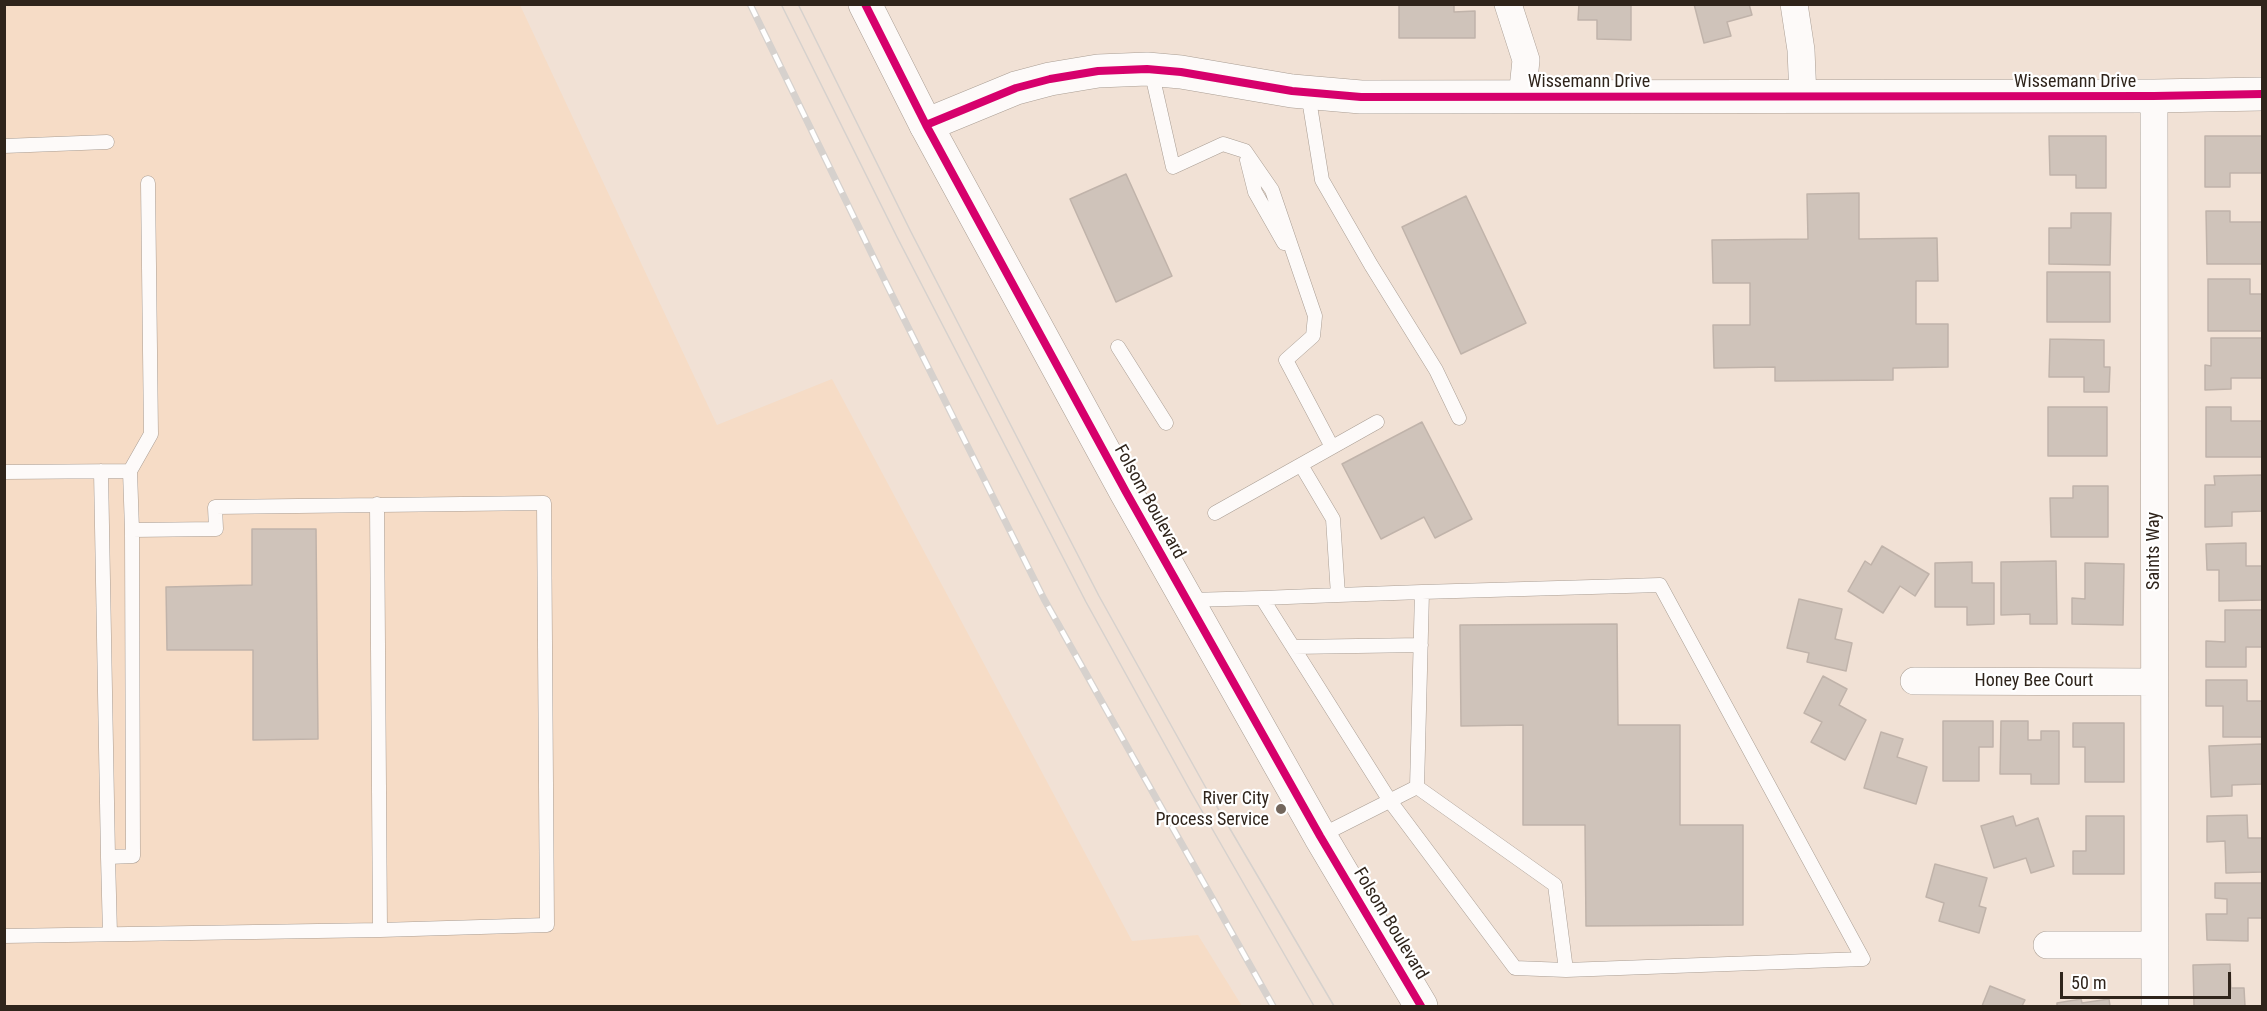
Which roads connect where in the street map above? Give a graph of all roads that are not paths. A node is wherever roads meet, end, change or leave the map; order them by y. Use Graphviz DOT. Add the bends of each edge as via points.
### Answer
graph roads {
  1 [pos="865,4"];
  2 [pos="1508,4"];
  3 [pos="1794,4"];
  4 [pos="1151,70"];
  5 [pos="1308,93"];
  6 [pos="2262,94"];
  7 [pos="2154,96"];
  8 [pos="1803,97"];
  9 [pos="1522,98"];
  10 [pos="926,125"];
  11 [pos="106,142"];
  12 [pos="4,146"];
  13 [pos="148,183"];
  14 [pos="1118,347"];
  15 [pos="1459,418"];
  16 [pos="1377,422"];
  17 [pos="1166,423"];
  18 [pos="1332,447"];
  19 [pos="1301,465"];
  20 [pos="101,471"];
  21 [pos="130,471"];
  22 [pos="4,472"];
  23 [pos="377,504"];
  24 [pos="1215,513"];
  25 [pos="132,530"];
  26 [pos="1422,592"];
  27 [pos="1338,596"];
  28 [pos="1262,598"];
  29 [pos="1187,600"];
  30 [pos="1421,645"];
  31 [pos="1293,647"];
  32 [pos="1914,681"];
  33 [pos="2154,682"];
  34 [pos="1417,787"];
  35 [pos="1390,801"];
  36 [pos="1320,836"];
  37 [pos="108,857"];
  38 [pos="380,930"];
  39 [pos="111,934"];
  40 [pos="4,936"];
  41 [pos="2047,945"];
  42 [pos="2155,945"];
  43 [pos="1566,970"];
  44 [pos="1421,1006"];
  45 [pos="2155,1006"];
  1 -- 10 [label="street, Folsom Boulevard"];
  2 -- 9 [label="street" via="1526,60"];
  3 -- 8 [label="street"];
  4 -- 5 [label="street, Wissemann Drive"];
  4 -- 10 [label="street, Wissemann Drive" via="1098,71 1050,79 1016,88"];
  4 -- 18 [label="lane" via="1173,167 1223,144 1245,151 1272,190 1315,316 1313,336 1286,360"];
  5 -- 9 [label="street, Wissemann Drive"];
  5 -- 15 [label="lane" via="1322,180 1436,370"];
  6 -- 7 [label="street, Wissemann Drive"];
  7 -- 8 [label="street, Wissemann Drive"];
  7 -- 33 [label="street, Saints Way"];
  8 -- 9 [label="street, Wissemann Drive"];
  10 -- 29 [label="street, Folsom Boulevard"];
  11 -- 12 [label="lane"];
  13 -- 21 [label="lane" via="151,434"];
  14 -- 17 [label="lane"];
  16 -- 18 [label="lane"];
  18 -- 19 [label="lane"];
  19 -- 24 [label="lane"];
  19 -- 27 [label="lane" via="1333,519"];
  20 -- 21 [label="lane"];
  20 -- 22 [label="lane"];
  20 -- 37 [label="lane"];
  21 -- 25 [label="lane"];
  23 -- 25 [label="lane" via="215,507 216,529"];
  23 -- 38 [label="lane"];
  23 -- 38 [label="lane" via="544,503 546,925"];
  25 -- 37 [label="lane" via="133,856"];
  26 -- 27 [label="lane"];
  26 -- 30 [label="lane"];
  26 -- 43 [label="lane" via="1660,585 1863,959"];
  27 -- 28 [label="lane"];
  28 -- 29 [label="lane"];
  28 -- 31 [label="lane"];
  29 -- 36 [label="street, Folsom Boulevard"];
  30 -- 31 [label="lane"];
  30 -- 34 [label="lane"];
  31 -- 35 [label="lane"];
  32 -- 33 [label="street, Honey Bee Court"];
  33 -- 42 [label="street, Saints Way"];
  34 -- 35 [label="lane"];
  34 -- 43 [label="lane" via="1555,885"];
  35 -- 36 [label="lane"];
  35 -- 43 [label="lane" via="1515,968"];
  36 -- 44 [label="street, Folsom Boulevard"];
  37 -- 39 [label="lane"];
  38 -- 39 [label="lane"];
  39 -- 40 [label="lane"];
  41 -- 42 [label="street"];
  42 -- 45 [label="street, Saints Way"];
}
